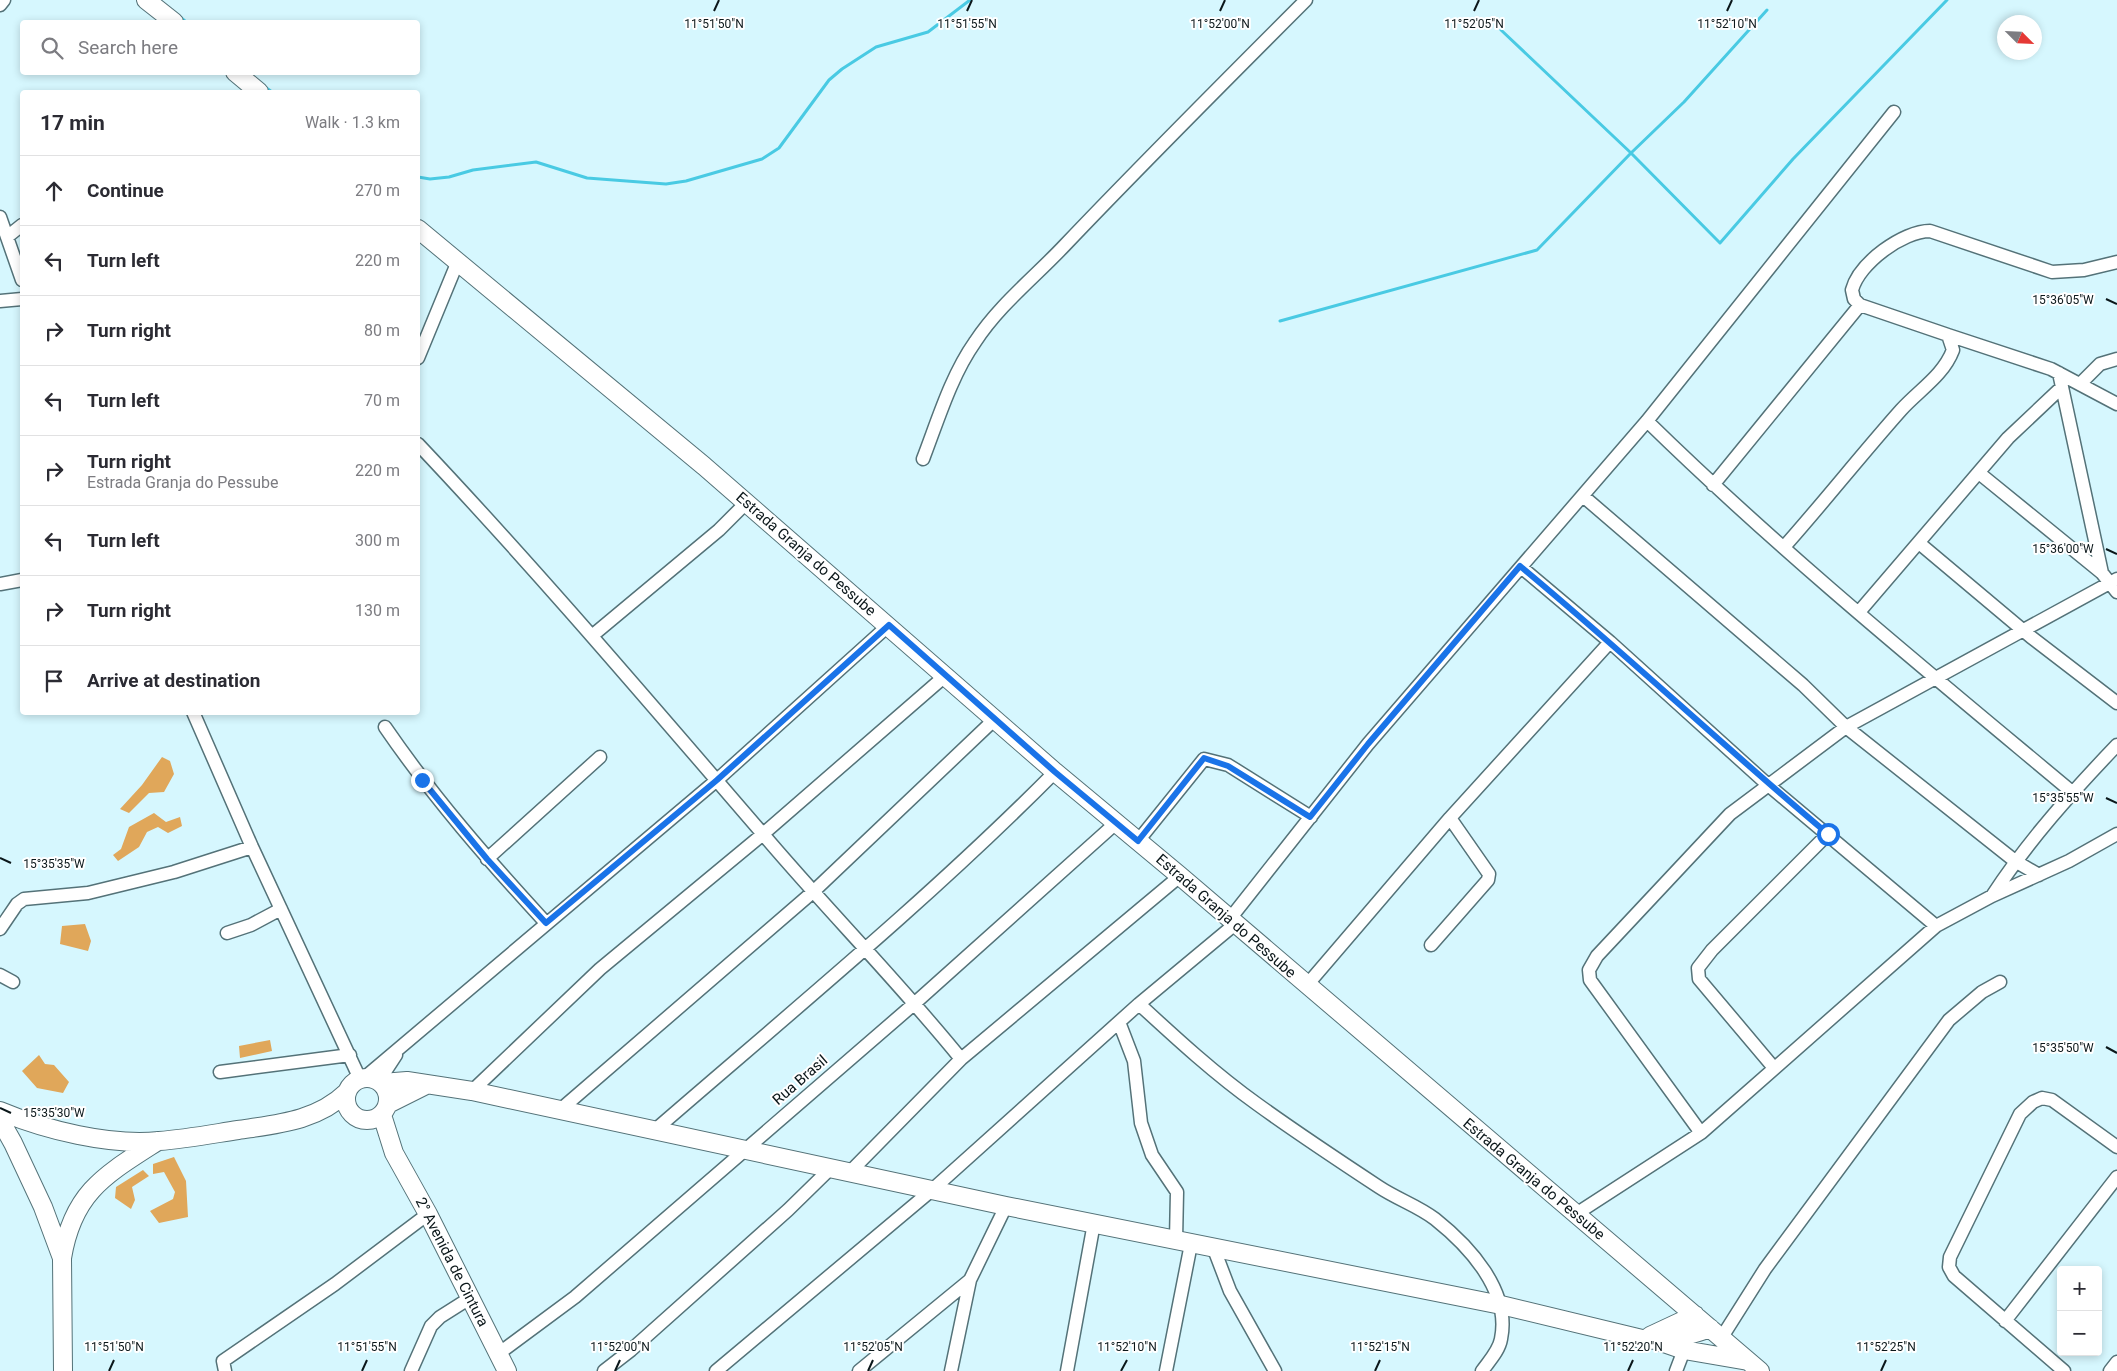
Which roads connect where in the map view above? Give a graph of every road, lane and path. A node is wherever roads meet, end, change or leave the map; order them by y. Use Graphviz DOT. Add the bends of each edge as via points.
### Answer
graph roads {
  1 [pos="4,0"];
  2 [pos="146,0"];
  3 [pos="1306,0"];
  4 [pos="0,5"];
  5 [pos="171,20"];
  6 [pos="238,75"];
  7 [pos="256,90"];
  8 [pos="1894,112"];
  9 [pos="0,217"];
  10 [pos="20,226"];
  11 [pos="420,231"];
  12 [pos="7,236"];
  13 [pos="458,261"];
  14 [pos="2117,262"];
  15 [pos="20,274"];
  16 [pos="20,299"];
  17 [pos="0,301"];
  18 [pos="1860,305"];
  19 [pos="1948,335"];
  20 [pos="420,353"];
  21 [pos="2117,359"];
  22 [pos="2059,373"];
  23 [pos="2080,384"];
  24 [pos="2062,387"];
  25 [pos="2117,404"];
  26 [pos="1647,421"];
  27 [pos="420,446"];
  28 [pos="923,459"];
  29 [pos="1979,472"];
  30 [pos="1713,485"];
  31 [pos="1583,496"];
  32 [pos="746,503"];
  33 [pos="1919,543"];
  34 [pos="1784,547"];
  35 [pos="1520,566"];
  36 [pos="20,580"];
  37 [pos="2111,582"];
  38 [pos="0,584"];
  39 [pos="1859,612"];
  40 [pos="889,625"];
  41 [pos="2024,630"];
  42 [pos="593,635"];
  43 [pos="1610,642"];
  44 [pos="945,676"];
  45 [pos="1934,679"];
  46 [pos="2117,703"];
  47 [pos="193,715"];
  48 [pos="994,719"];
  49 [pos="385,727"];
  50 [pos="1846,727"];
  51 [pos="2117,745"];
  52 [pos="600,758"];
  53 [pos="1055,772"];
  54 [pos="717,780"];
  55 [pos="1767,784"];
  56 [pos="2072,792"];
  57 [pos="1310,817"];
  58 [pos="1450,818"];
  59 [pos="1116,823"];
  60 [pos="763,834"];
  61 [pos="1828,834"];
  62 [pos="2117,834"];
  63 [pos="1138,841"];
  64 [pos="252,847"];
  65 [pos="487,859"];
  66 [pos="2015,861"];
  67 [pos="2039,875"];
  68 [pos="1180,876"];
  69 [pos="814,891"];
  70 [pos="1992,896"];
  71 [pos="280,909"];
  72 [pos="546,923"];
  73 [pos="1232,923"];
  74 [pos="1936,926"];
  75 [pos="0,929"];
  76 [pos="227,933"];
  77 [pos="1431,945"];
  78 [pos="864,949"];
  79 [pos="0,974"];
  80 [pos="13,982"];
  81 [pos="2000,982"];
  82 [pos="1307,985"];
  83 [pos="915,1003"];
  84 [pos="1138,1004"];
  85 [pos="1119,1022"];
  86 [pos="350,1055"];
  87 [pos="961,1059"];
  88 [pos="1774,1068"];
  89 [pos="220,1072"];
  90 [pos="371,1080"];
  91 [pos="426,1085"];
  92 [pos="472,1091"];
  93 [pos="347,1092"];
  94 [pos="385,1109"];
  95 [pos="560,1110"];
  96 [pos="0,1111"];
  97 [pos="316,1114"];
  98 [pos="360,1119"];
  99 [pos="0,1120"];
  100 [pos="655,1130"];
  101 [pos="1701,1133"];
  102 [pos="158,1141"];
  103 [pos="2117,1147"];
  104 [pos="743,1150"];
  105 [pos="394,1153"];
  106 [pos="831,1168"];
  107 [pos="850,1172"];
  108 [pos="2117,1177"];
  109 [pos="932,1190"];
  110 [pos="1006,1206"];
  111 [pos="428,1214"];
  112 [pos="1576,1214"];
  113 [pos="1094,1223"];
  114 [pos="1184,1242"];
  115 [pos="1214,1249"];
  116 [pos="62,1258"];
  117 [pos="970,1280"];
  118 [pos="1669,1292"];
  119 [pos="470,1298"];
  120 [pos="1501,1305"];
  121 [pos="1695,1315"];
  122 [pos="2006,1321"];
  123 [pos="1716,1333"];
  124 [pos="1654,1336"];
  125 [pos="1684,1350"];
  126 [pos="498,1354"];
  127 [pos="2117,1362"];
  128 [pos="1754,1366"];
  129 [pos="63,1371"];
  130 [pos="225,1371"];
  131 [pos="411,1371"];
  132 [pos="507,1371"];
  133 [pos="604,1371"];
  134 [pos="716,1371"];
  135 [pos="859,1371"];
  136 [pos="951,1371"];
  137 [pos="1067,1371"];
  138 [pos="1166,1371"];
  139 [pos="1275,1371"];
  140 [pos="1482,1371"];
  141 [pos="1676,1371"];
  142 [pos="2064,1371"];
  143 [pos="2110,1371"];
  1 -- 4 [label="street"];
  2 -- 5 [label="street"];
  3 -- 28 [label="street" via="991,319 973,344 955,379"];
  6 -- 7 [label="street"];
  8 -- 26 [label="street"];
  9 -- 12 [label="street"];
  10 -- 12 [label="street"];
  11 -- 13 [label="street, Estrada Granja do Pessube"];
  12 -- 15 [label="street"];
  13 -- 20 [label="street"];
  13 -- 32 [label="street, Estrada Granja do Pessube"];
  14 -- 18 [label="street" via="2084,270 2052,272 1930,231 1917,231 1905,236 1863,269 1852,290"];
  16 -- 17 [label="street"];
  18 -- 19 [label="street"];
  18 -- 30 [label="street"];
  19 -- 22 [label="street"];
  19 -- 34 [label="street" via="1954,350 1944,369 1906,404"];
  21 -- 23 [label="street" via="2100,364"];
  22 -- 23 [label="street"];
  22 -- 24 [label="street"];
  23 -- 25 [label="street"];
  24 -- 29 [label="street" via="2028,417"];
  24 -- 37 [label="street"];
  26 -- 30 [label="street"];
  26 -- 31 [label="street"];
  27 -- 42 [label="street"];
  29 -- 33 [label="street"];
  29 -- 37 [label="street"];
  30 -- 34 [label="street"];
  31 -- 35 [label="street"];
  31 -- 50 [label="street"];
  32 -- 40 [label="street, Estrada Granja do Pessube"];
  32 -- 42 [label="street" via="719,530"];
  33 -- 39 [label="street"];
  33 -- 41 [label="street"];
  34 -- 39 [label="street"];
  35 -- 43 [label="street"];
  35 -- 57 [label="street"];
  36 -- 38 [label="street"];
  37 -- 41 [label="street"];
  39 -- 45 [label="street"];
  40 -- 44 [label="street, Estrada Granja do Pessube"];
  40 -- 54 [label="street"];
  41 -- 45 [label="street"];
  41 -- 46 [label="street"];
  42 -- 54 [label="street"];
  43 -- 55 [label="street"];
  43 -- 58 [label="street"];
  44 -- 48 [label="street, Estrada Granja do Pessube"];
  44 -- 60 [label="street"];
  45 -- 50 [label="street"];
  45 -- 56 [label="street"];
  47 -- 64 [label="street"];
  48 -- 53 [label="street, Estrada Granja do Pessube"];
  48 -- 69 [label="street"];
  49 -- 65 [label="street" via="422,780"];
  50 -- 55 [label="street"];
  50 -- 66 [label="street"];
  51 -- 56 [label="street"];
  52 -- 65 [label="street"];
  53 -- 59 [label="street, Estrada Granja do Pessube"];
  53 -- 78 [label="street" via="1003,824"];
  54 -- 60 [label="street"];
  54 -- 72 [label="street"];
  55 -- 61 [label="street"];
  55 -- 101 [label="street" via="1730,814 1692,852 1597,956 1589,970 1590,980"];
  56 -- 66 [label="street"];
  57 -- 63 [label="street" via="1228,766 1204,758"];
  57 -- 73 [label="street"];
  58 -- 77 [label="street" via="1489,874 1488,880"];
  58 -- 82 [label="street"];
  59 -- 63 [label="street, Estrada Granja do Pessube"];
  59 -- 83 [label="street, Rua Brasil"];
  60 -- 69 [label="street"];
  60 -- 92 [label="street" via="600,969"];
  61 -- 74 [label="street"];
  61 -- 88 [label="street" via="1698,968 1699,979"];
  62 -- 67 [label="street"];
  63 -- 68 [label="street, Estrada Granja do Pessube"];
  64 -- 71 [label="street"];
  64 -- 75 [label="street" via="174,872 88,893 24,899"];
  65 -- 72 [label="street"];
  66 -- 67 [label="street"];
  66 -- 70 [label="street"];
  67 -- 70 [label="street"];
  68 -- 73 [label="street, Estrada Granja do Pessube"];
  68 -- 87 [label="street"];
  69 -- 78 [label="street"];
  69 -- 95 [label="street"];
  70 -- 74 [label="street"];
  71 -- 76 [label="street" via="251,925"];
  71 -- 86 [label="street"];
  72 -- 90 [label="street" via="398,1050"];
  73 -- 82 [label="street, Estrada Granja do Pessube"];
  73 -- 84 [label="street"];
  74 -- 88 [label="street"];
  78 -- 83 [label="street"];
  78 -- 100 [label="street"];
  79 -- 80 [label="street"];
  81 -- 123 [label="street" via="1982,992 1949,1020"];
  82 -- 112 [label="street, Estrada Granja do Pessube"];
  83 -- 87 [label="street"];
  83 -- 104 [label="street, Rua Brasil"];
  84 -- 85 [label="street"];
  84 -- 120 [label="street" via="1197,1058 1256,1104 1381,1188 1434,1218 1483,1268"];
  85 -- 109 [label="street"];
  85 -- 114 [label="street" via="1134,1061 1141,1123 1152,1155 1177,1192"];
  86 -- 89 [label="street"];
  86 -- 90 [label="street"];
  87 -- 107 [label="street"];
  88 -- 101 [label="street"];
  90 -- 91 [label="street"];
  90 -- 93 [label="street" via="352,1084"];
  90 -- 94 [label="street" via="388,1095"];
  91 -- 92 [label="street"];
  91 -- 94 [label="street"];
  92 -- 95 [label="street"];
  93 -- 97 [label="street"];
  93 -- 98 [label="street" via="348,1109"];
  94 -- 98 [label="street" via="374,1120"];
  94 -- 105 [label="street"];
  95 -- 100 [label="street"];
  96 -- 102 [label="street" via="72,1132 119,1140"];
  97 -- 98 [label="street"];
  97 -- 102 [label="street" via="292,1122"];
  98 -- 105 [label="street"];
  99 -- 116 [label="street" via="43,1207"];
  100 -- 104 [label="street"];
  101 -- 112 [label="street"];
  102 -- 116 [label="street" via="94,1186 73,1217"];
  103 -- 122 [label="street" via="2052,1100 2042,1098 2020,1114 1950,1257 1949,1267 1954,1276"];
  104 -- 106 [label="street"];
  104 -- 126 [label="street, Rua Brasil" via="575,1297"];
  105 -- 111 [label="street, 2° Avenida de Cintura"];
  106 -- 107 [label="street"];
  106 -- 133 [label="street" via="788,1210"];
  107 -- 109 [label="street"];
  108 -- 122 [label="street"];
  109 -- 110 [label="street"];
  109 -- 134 [label="street"];
  110 -- 113 [label="street"];
  110 -- 117 [label="street"];
  111 -- 119 [label="street, 2° Avenida de Cintura"];
  111 -- 130 [label="street" via="335,1284 223,1361"];
  112 -- 118 [label="street, Estrada Granja do Pessube"];
  113 -- 114 [label="street"];
  113 -- 137 [label="street"];
  114 -- 115 [label="street"];
  114 -- 138 [label="street"];
  115 -- 120 [label="street"];
  115 -- 139 [label="street" via="1230,1291"];
  116 -- 129 [label="street"];
  117 -- 135 [label="street"];
  117 -- 136 [label="street"];
  118 -- 121 [label="street, Estrada Granja do Pessube"];
  118 -- 124 [label="street" via="1672,1310"];
  119 -- 126 [label="street, 2° Avenida de Cintura"];
  119 -- 131 [label="street" via="431,1326"];
  120 -- 124 [label="street"];
  120 -- 140 [label="street" via="1501,1339"];
  121 -- 123 [label="street, Estrada Granja do Pessube"];
  121 -- 124 [label="street"];
  122 -- 142 [label="street"];
  123 -- 124 [label="street" via="1678,1338"];
  123 -- 128 [label="street, Estrada Granja do Pessube"];
  124 -- 125 [label="street"];
  125 -- 128 [label="street"];
  125 -- 141 [label="street"];
  126 -- 132 [label="street, 2° Avenida de Cintura"];
  127 -- 143 [label="street"];
}
